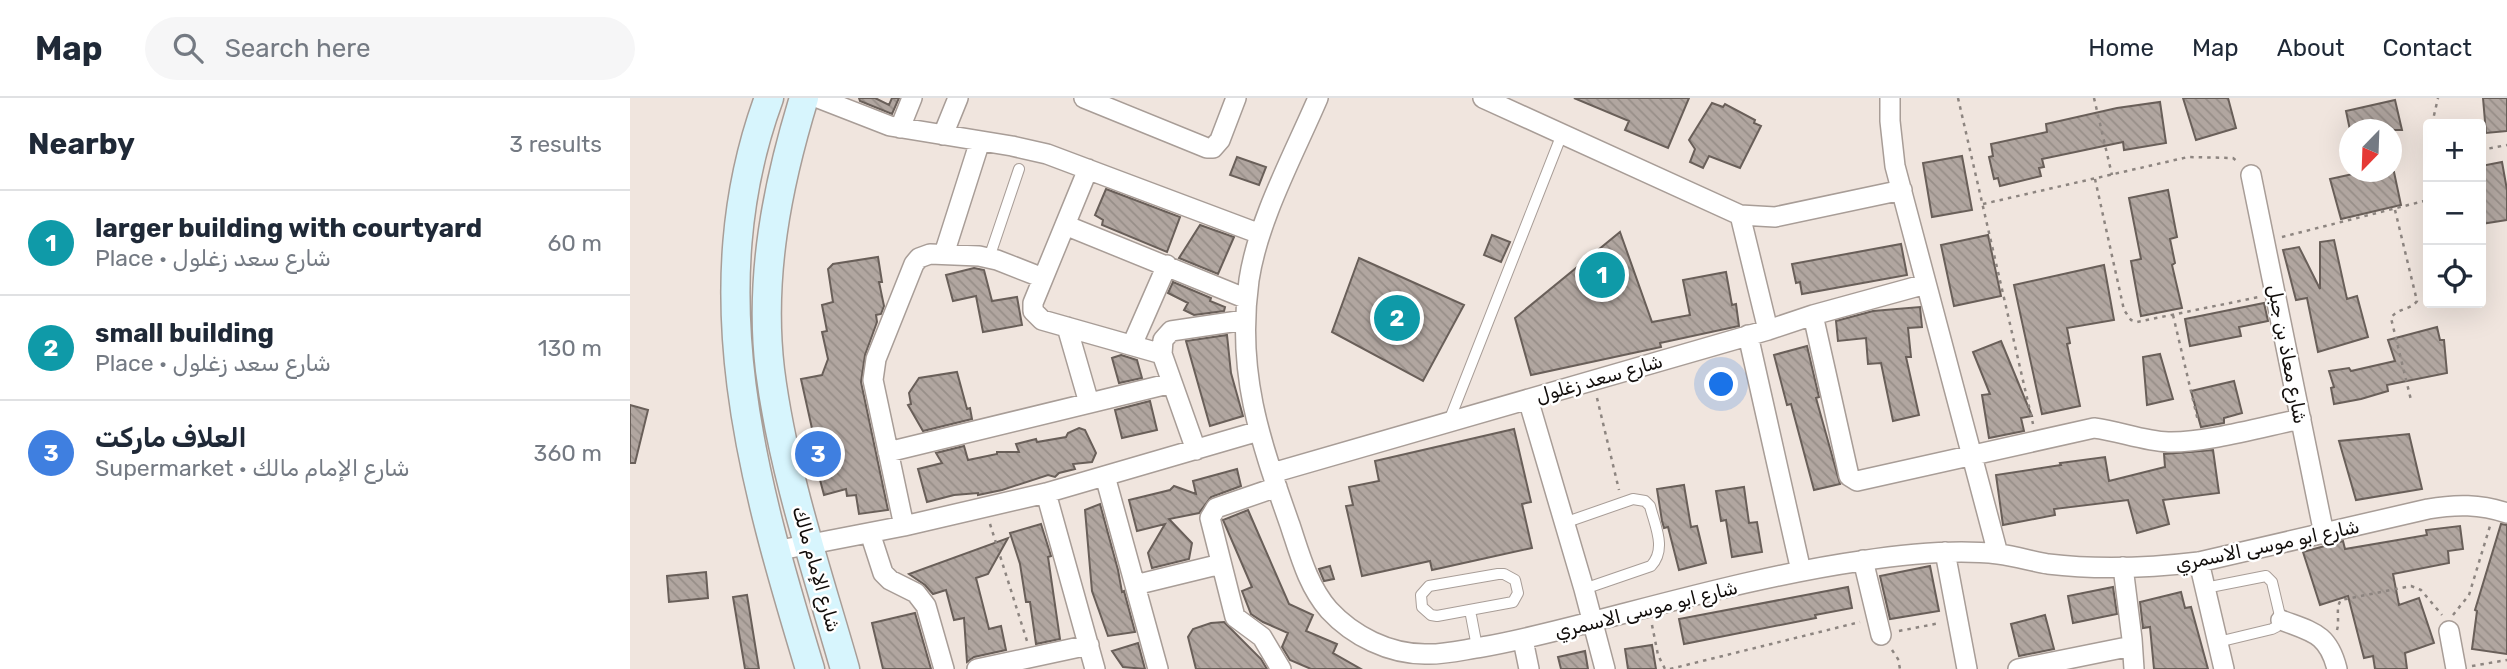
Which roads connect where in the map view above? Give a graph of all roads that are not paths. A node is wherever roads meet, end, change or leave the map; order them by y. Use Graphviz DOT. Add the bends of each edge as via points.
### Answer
graph roads {
  1 [pos="769,98"];
  2 [pos="804,98"];
  3 [pos="818,98"];
  4 [pos="912,98"];
  5 [pos="958,98"];
  6 [pos="1084,98"];
  7 [pos="1236,98"];
  8 [pos="1318,98"];
  9 [pos="1483,98"];
  10 [pos="1890,98"];
  11 [pos="900,128"];
  12 [pos="1562,134"];
  13 [pos="943,135"];
  14 [pos="980,141"];
  15 [pos="1019,169"];
  16 [pos="1088,169"];
  17 [pos="2251,174"];
  18 [pos="1902,190"];
  19 [pos="1740,215"];
  20 [pos="1065,225"];
  21 [pos="1260,234"];
  22 [pos="944,254"];
  23 [pos="989,258"];
  24 [pos="1167,265"];
  25 [pos="1043,278"];
  26 [pos="1926,284"];
  27 [pos="1247,299"];
  28 [pos="1813,315"];
  29 [pos="1245,320"];
  30 [pos="1067,327"];
  31 [pos="1768,330"];
  32 [pos="1748,335"];
  33 [pos="1132,345"];
  34 [pos="1162,354"];
  35 [pos="1172,383"];
  36 [pos="1528,399"];
  37 [pos="1089,403"];
  38 [pos="2301,419"];
  39 [pos="1449,421"];
  40 [pos="1259,432"];
  41 [pos="1196,450"];
  42 [pos="888,452"];
  43 [pos="1972,455"];
  44 [pos="1105,476"];
  45 [pos="1274,480"];
  46 [pos="1046,494"];
  47 [pos="2501,511"];
  48 [pos="1564,523"];
  49 [pos="904,526"];
  50 [pos="870,533"];
  51 [pos="2324,534"];
  52 [pos="810,543"];
  53 [pos="775,551"];
  54 [pos="1945,552"];
  55 [pos="1998,554"];
  56 [pos="1863,560"];
  57 [pos="2199,562"];
  58 [pos="1221,564"];
  59 [pos="2123,567"];
  60 [pos="1801,571"];
  61 [pos="1135,585"];
  62 [pos="2205,588"];
  63 [pos="1584,589"];
  64 [pos="1470,610"];
  65 [pos="2281,620"];
  66 [pos="1593,622"];
  67 [pos="2449,626"];
  68 [pos="1879,627"];
  69 [pos="1523,640"];
  70 [pos="2217,642"];
  71 [pos="1089,645"];
  72 [pos="2132,646"];
  73 [pos="1477,648"];
  74 [pos="810,669"];
  75 [pos="845,669"];
  76 [pos="944,669"];
  77 [pos="977,669"];
  78 [pos="1096,669"];
  79 [pos="1158,669"];
  80 [pos="1281,669"];
  81 [pos="1528,669"];
  82 [pos="1605,669"];
  83 [pos="1967,669"];
  84 [pos="2018,669"];
  85 [pos="2134,669"];
  86 [pos="2224,669"];
  87 [pos="2337,669"];
  88 [pos="2456,669"];
  1 -- 53 [label="street, شارع الإمام مالك" via="741,208 735,289 749,443"];
  2 -- 52 [label="street, شارع الإمام مالك" via="776,208 767,329 782,443"];
  3 -- 11 [label="street"];
  4 -- 11 [label="street"];
  5 -- 13 [label="street"];
  6 -- 7 [label="street" via="1213,148"];
  8 -- 21 [label="street, شارع ابو موسى الاسمري"];
  9 -- 12 [label="street"];
  10 -- 18 [label="street" via="1892,145"];
  11 -- 13 [label="street"];
  12 -- 19 [label="street"];
  12 -- 39 [label="lane"];
  13 -- 14 [label="street"];
  14 -- 16 [label="street" via="1038,152"];
  14 -- 22 [label="street"];
  15 -- 23 [label="lane"];
  16 -- 20 [label="street"];
  16 -- 21 [label="street"];
  17 -- 38 [label="street, شارع معاذ بن جبل"];
  18 -- 19 [label="street" via="1775,217"];
  18 -- 26 [label="street"];
  19 -- 31 [label="street"];
  20 -- 24 [label="street"];
  20 -- 25 [label="street"];
  21 -- 27 [label="street, شارع ابو موسى الاسمري"];
  22 -- 23 [label="street"];
  22 -- 42 [label="street" via="916,260 876,359 874,388"];
  23 -- 25 [label="street"];
  24 -- 27 [label="street"];
  24 -- 33 [label="street"];
  25 -- 30 [label="street" via="1033,312"];
  26 -- 28 [label="street, شارع سعد زغلول"];
  26 -- 43 [label="street"];
  27 -- 29 [label="street, شارع ابو موسى الاسمري"];
  28 -- 31 [label="street, شارع سعد زغلول"];
  28 -- 43 [label="street" via="1851,478 1860,482"];
  29 -- 34 [label="street" via="1171,331 1163,340"];
  29 -- 40 [label="street, شارع ابو موسى الاسمري" via="1244,354"];
  30 -- 33 [label="street"];
  30 -- 37 [label="street"];
  31 -- 32 [label="street, شارع سعد زغلول"];
  32 -- 36 [label="street, شارع سعد زغلول"];
  32 -- 60 [label="street"];
  33 -- 34 [label="street"];
  34 -- 35 [label="street"];
  35 -- 37 [label="street"];
  35 -- 41 [label="street"];
  36 -- 39 [label="street, شارع سعد زغلول"];
  36 -- 48 [label="street"];
  37 -- 42 [label="street"];
  38 -- 43 [label="street" via="2166,442 2094,428"];
  38 -- 51 [label="street, شارع معاذ بن جبل"];
  39 -- 45 [label="street, شارع سعد زغلول"];
  40 -- 41 [label="street"];
  40 -- 45 [label="street, شارع ابو موسى الاسمري"];
  41 -- 44 [label="street"];
  42 -- 49 [label="street"];
  43 -- 55 [label="street"];
  44 -- 46 [label="street"];
  44 -- 61 [label="street"];
  45 -- 58 [label="street, شارع سعد زغلول" via="1212,513"];
  45 -- 73 [label="street, شارع ابو موسى الاسمري" via="1314,589 1348,628 1371,641 1408,652 1447,654"];
  46 -- 49 [label="street"];
  46 -- 71 [label="street"];
  47 -- 51 [label="street, شارع ابو موسى الاسمري" via="2455,505"];
  48 -- 63 [label="street"];
  48 -- 63 [label="lane" via="1639,499 1650,506 1660,547 1651,566"];
  49 -- 50 [label="street"];
  50 -- 52 [label="street"];
  50 -- 76 [label="street" via="883,573 916,593 926,606"];
  51 -- 57 [label="street, شارع ابو موسى الاسمري"];
  52 -- 53 [label="street"];
  52 -- 75 [label="street, شارع الإمام مالك"];
  53 -- 74 [label="street, شارع الإمام مالك"];
  54 -- 55 [label="street, شارع ابو موسى الاسمري"];
  54 -- 56 [label="street, شارع ابو موسى الاسمري"];
  54 -- 83 [label="street"];
  55 -- 59 [label="street, شارع ابو موسى الاسمري" via="2048,564"];
  56 -- 60 [label="street, شارع ابو موسى الاسمري"];
  56 -- 68 [label="street"];
  57 -- 59 [label="street, شارع ابو موسى الاسمري"];
  57 -- 62 [label="street"];
  58 -- 61 [label="street"];
  58 -- 80 [label="street" via="1235,617 1262,637"];
  59 -- 72 [label="street"];
  60 -- 66 [label="street, شارع ابو موسى الاسمري"];
  61 -- 79 [label="street"];
  62 -- 65 [label="lane" via="2266,576 2272,582"];
  62 -- 70 [label="street"];
  63 -- 66 [label="street"];
  64 -- 64 [label="lane" via="1431,615 1422,607 1421,596 1429,586 1460,580 1504,574 1515,580 1518,593 1513,602"];
  64 -- 73 [label="lane"];
  65 -- 70 [label="lane" via="2272,629"];
  65 -- 87 [label="street" via="2327,643"];
  66 -- 69 [label="street, شارع ابو موسى الاسمري"];
  66 -- 82 [label="street"];
  67 -- 88 [label="street"];
  69 -- 73 [label="street, شارع ابو موسى الاسمري"];
  69 -- 81 [label="street"];
  70 -- 86 [label="street"];
  71 -- 77 [label="street"];
  71 -- 78 [label="street"];
  72 -- 84 [label="street"];
  72 -- 85 [label="street"];
}
